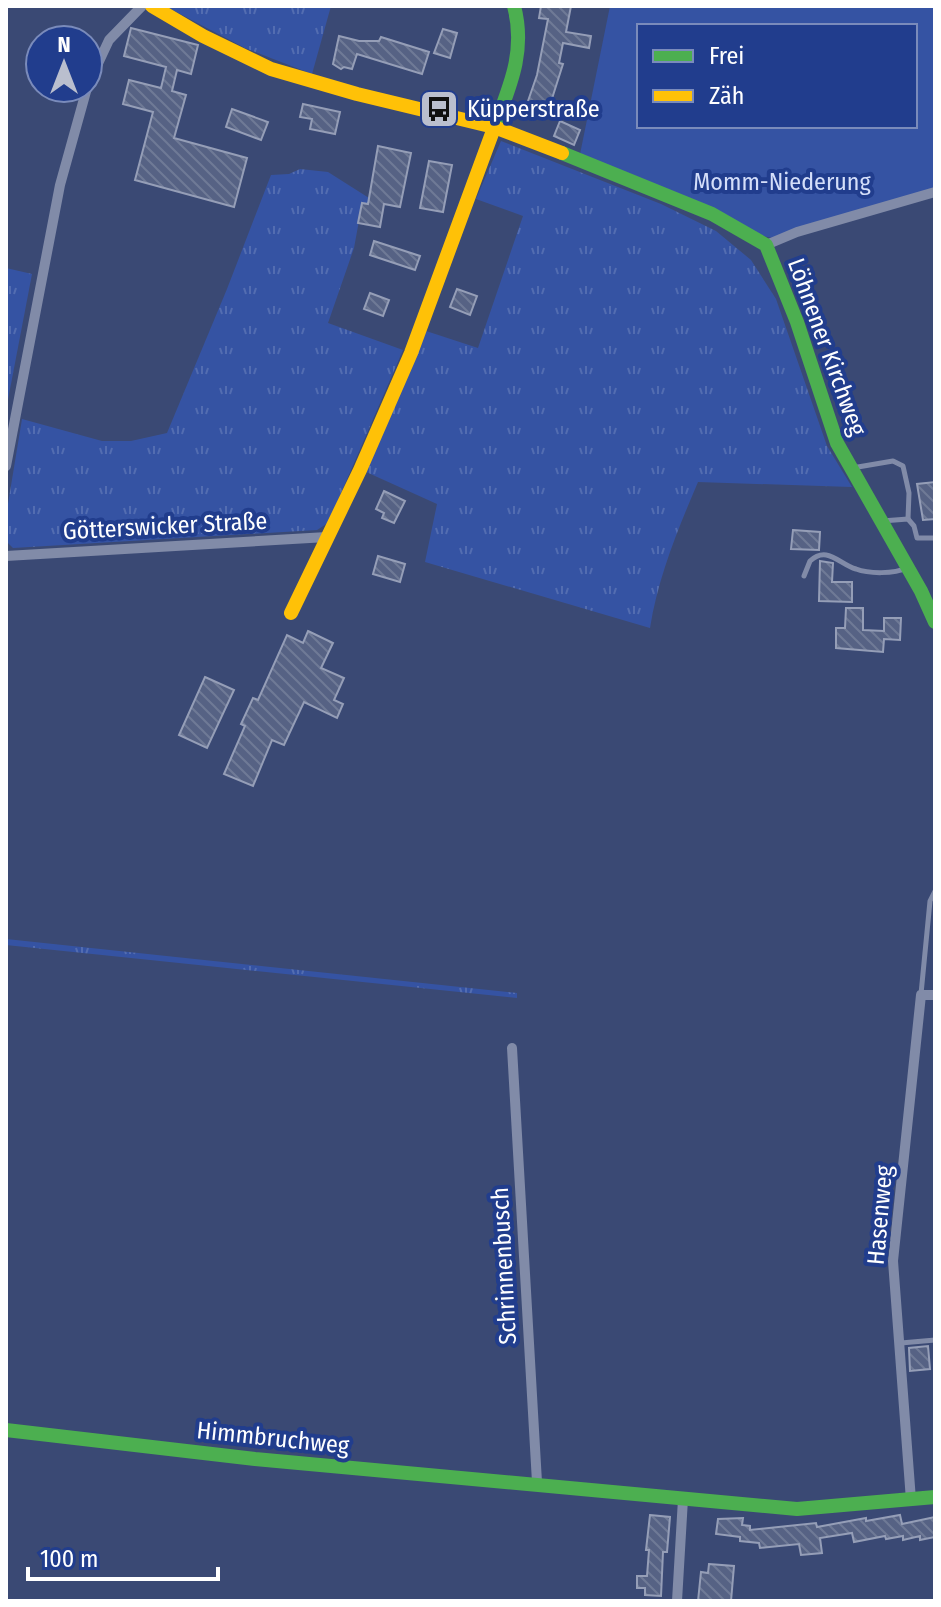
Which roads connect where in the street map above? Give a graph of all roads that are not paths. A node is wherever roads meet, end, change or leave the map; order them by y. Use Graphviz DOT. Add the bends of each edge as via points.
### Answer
graph roads {
  1 [pos="142,6"];
  2 [pos="152,6"];
  3 [pos="514,6"];
  4 [pos="104,51"];
  5 [pos="83,104"];
  6 [pos="494,127"];
  7 [pos="935,192"];
  8 [pos="766,245"];
  9 [pos="6,466"];
  10 [pos="850,468"];
  11 [pos="908,519"];
  12 [pos="881,521"];
  13 [pos="327,537"];
  14 [pos="935,538"];
  15 [pos="6,556"];
  16 [pos="908,568"];
  17 [pos="804,576"];
  18 [pos="291,613"];
  19 [pos="935,622"];
  20 [pos="935,891"];
  21 [pos="921,995"];
  22 [pos="935,995"];
  23 [pos="512,1048"];
  24 [pos="935,1340"];
  25 [pos="901,1343"];
  26 [pos="6,1430"];
  27 [pos="537,1484"];
  28 [pos="935,1497"];
  29 [pos="683,1499"];
  30 [pos="911,1500"];
  31 [pos="677,1601"];
  1 -- 4 [label="street"];
  2 -- 6 [label="street, Löhnener Kirchweg" via="271,69"];
  3 -- 6 [label="street" via="519,50"];
  5 -- 9 [label="street" via="60,185"];
  6 -- 8 [label="street, Löhnener Kirchweg" via="669,195"];
  6 -- 13 [label="street" via="421,329"];
  7 -- 8 [label="street"];
  8 -- 10 [label="street, Löhnener Kirchweg"];
  10 -- 11 [label="lane" via="893,461 903,466"];
  10 -- 12 [label="street, Löhnener Kirchweg"];
  11 -- 12 [label="lane"];
  11 -- 14 [label="lane" via="917,538"];
  12 -- 16 [label="street, Löhnener Kirchweg"];
  13 -- 15 [label="street, Götterswicker Straße"];
  13 -- 18 [label="street"];
  16 -- 17 [label="lane" via="860,571 822,555 810,561"];
  16 -- 19 [label="street, Löhnener Kirchweg"];
  20 -- 21 [label="lane"];
  21 -- 22 [label="street"];
  21 -- 25 [label="street, Hasenweg" via="893,1261"];
  23 -- 27 [label="street, Schrinnenbusch"];
  24 -- 25 [label="lane"];
  25 -- 30 [label="street, Hasenweg"];
  26 -- 27 [label="street, Himmbruchweg"];
  27 -- 29 [label="street, Himmbruchweg"];
  28 -- 30 [label="street, Himmbruchweg"];
  29 -- 30 [label="street, Himmbruchweg" via="797,1509"];
  29 -- 31 [label="street"];
}
